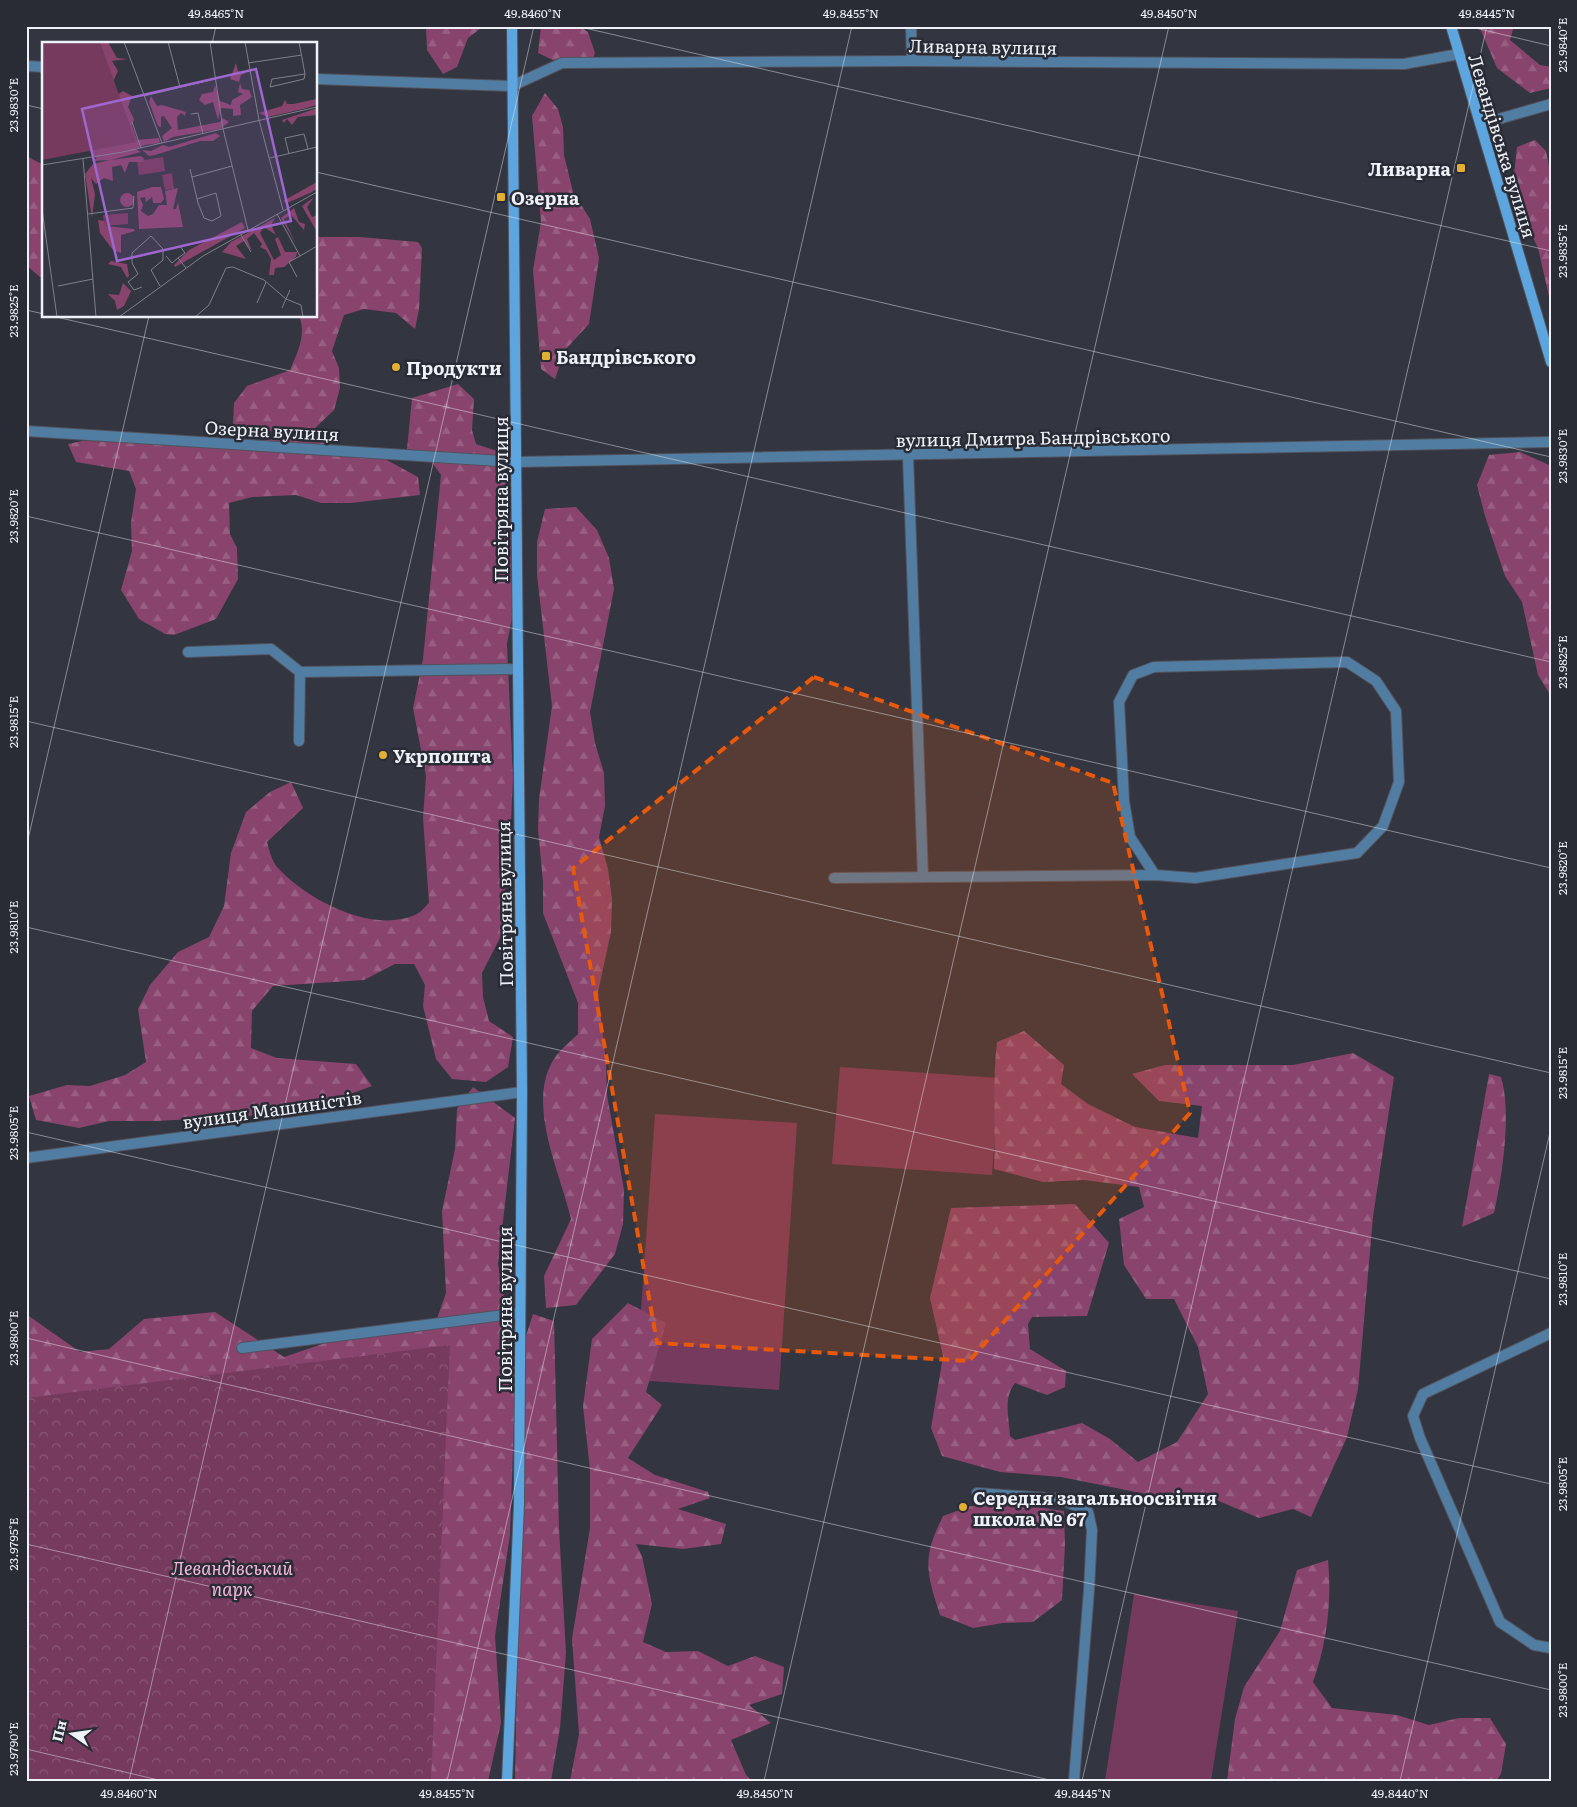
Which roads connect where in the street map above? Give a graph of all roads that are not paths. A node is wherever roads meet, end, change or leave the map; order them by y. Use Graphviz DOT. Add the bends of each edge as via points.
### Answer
graph roads {
  1 [pos="512,26"];
  2 [pos="911,26"];
  3 [pos="1450,26"];
  4 [pos="1459,54"];
  5 [pos="912,61"];
  6 [pos="26,66"];
  7 [pos="42,67"];
  8 [pos="318,79"];
  9 [pos="512,86"];
  10 [pos="1551,104"];
  11 [pos="1481,124"];
  12 [pos="1551,362"];
  13 [pos="26,431"];
  14 [pos="1551,442"];
  15 [pos="908,456"];
  16 [pos="516,462"];
  17 [pos="188,652"];
  18 [pos="518,669"];
  19 [pos="300,672"];
  20 [pos="300,741"];
  21 [pos="1155,875"];
  22 [pos="923,877"];
  23 [pos="834,878"];
  24 [pos="522,1092"];
  25 [pos="26,1158"];
  26 [pos="520,1314"];
  27 [pos="1551,1334"];
  28 [pos="242,1348"];
  29 [pos="977,1493"];
  30 [pos="1551,1648"];
  31 [pos="507,1781"];
  32 [pos="1074,1781"];
  1 -- 9 [label="street, Повітряна вулиця"];
  2 -- 5 [label="street"];
  3 -- 4 [label="street, Левандівська вулиця"];
  4 -- 5 [label="street, Ливарна вулиця" via="1404,64"];
  4 -- 11 [label="street, Левандівська вулиця"];
  5 -- 9 [label="street, Ливарна вулиця" via="562,63"];
  6 -- 7 [label="street"];
  8 -- 9 [label="street"];
  9 -- 16 [label="street, Повітряна вулиця"];
  10 -- 11 [label="street"];
  11 -- 12 [label="street, Левандівська вулиця"];
  13 -- 16 [label="street, Озерна вулиця"];
  14 -- 15 [label="street, вулиця Дмитра Бандрівського"];
  15 -- 16 [label="street, вулиця Дмитра Бандрівського"];
  15 -- 22 [label="street"];
  16 -- 18 [label="street, Повітряна вулиця"];
  17 -- 19 [label="street" via="271,649"];
  18 -- 19 [label="street"];
  18 -- 24 [label="street, Повітряна вулиця"];
  19 -- 20 [label="street"];
  21 -- 21 [label="street" via="1194,878 1357,853 1383,826 1399,782 1396,711 1376,681 1348,662 1154,667 1133,675 1119,702 1124,801 1130,837"];
  21 -- 22 [label="street"];
  22 -- 23 [label="street"];
  24 -- 25 [label="street, вулиця Машиністів"];
  24 -- 26 [label="street, Повітряна вулиця"];
  26 -- 28 [label="street"];
  26 -- 31 [label="street, Повітряна вулиця" via="519,1504"];
  27 -- 30 [label="street" via="1423,1394 1413,1416 1500,1622 1534,1645"];
  29 -- 32 [label="street" via="1061,1499 1088,1512 1092,1530 1089,1590"];
}
